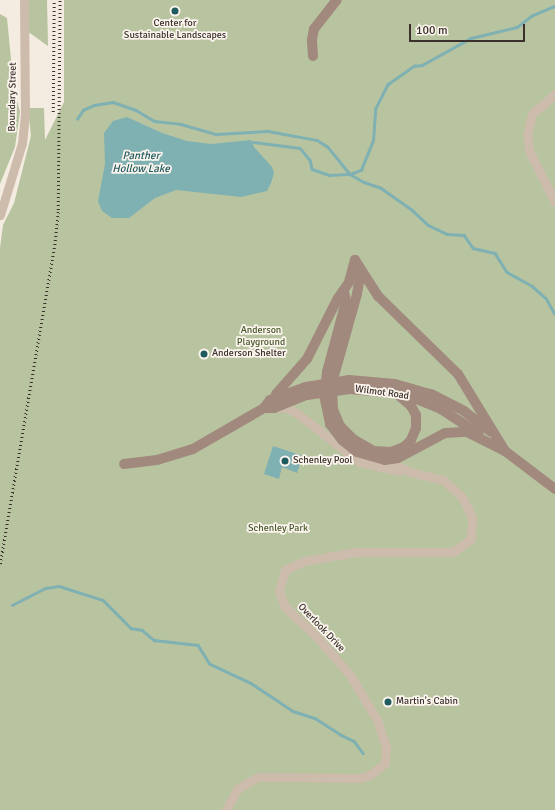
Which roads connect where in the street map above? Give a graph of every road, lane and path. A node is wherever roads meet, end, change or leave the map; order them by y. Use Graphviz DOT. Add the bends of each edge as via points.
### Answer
graph roads {
  1 [pos="24,0"];
  2 [pos="337,0"];
  3 [pos="313,56"];
  4 [pos="555,94"];
  5 [pos="555,202"];
  6 [pos="0,215"];
  7 [pos="360,271"];
  8 [pos="344,291"];
  9 [pos="357,294"];
  10 [pos="378,296"];
  11 [pos="349,384"];
  12 [pos="396,393"];
  13 [pos="270,405"];
  14 [pos="494,441"];
  15 [pos="385,460"];
  16 [pos="124,464"];
  17 [pos="408,471"];
  18 [pos="555,489"];
  19 [pos="226,810"];
  1 -- 6 [label="street, Boundary Street" via="22,143"];
  2 -- 3 [label="main road" via="314,29"];
  4 -- 5 [label="street" via="532,114 527,135 530,153"];
  7 -- 8 [label="main road" via="355,260"];
  7 -- 9 [label="main road"];
  7 -- 10 [label="main road"];
  8 -- 9 [label="main road"];
  8 -- 13 [label="main road" via="307,359"];
  8 -- 15 [label="main road" via="346,301 325,384 326,414 348,446 366,456"];
  9 -- 10 [label="main road"];
  9 -- 12 [label="main road" via="332,383 331,400 335,416 344,431 366,448 383,452 398,450 411,440 416,422 411,406"];
  10 -- 14 [label="main road" via="458,374"];
  11 -- 12 [label="main road, Wilmot Road"];
  11 -- 13 [label="main road, Wilmot Road, bridge" via="307,391"];
  11 -- 14 [label="main road, Wilmot Road" via="395,384 431,394 464,411"];
  12 -- 14 [label="main road, Wilmot Road" via="441,409"];
  13 -- 16 [label="main road, Wilmot Road" via="219,436 188,451 157,460"];
  13 -- 17 [label="street, Overlook Drive" via="285,407 298,414 359,462"];
  14 -- 15 [label="main road" via="457,431 436,437 398,458"];
  14 -- 18 [label="main road"];
  15 -- 17 [label="street, Overlook Drive"];
  17 -- 19 [label="street, Overlook Drive" via="443,480 462,497 472,517 471,539 452,552 356,552 304,562 285,570 279,591 285,607 317,637 350,675 377,720 386,747 385,763 370,775 360,778 258,777 237,789"];
}
